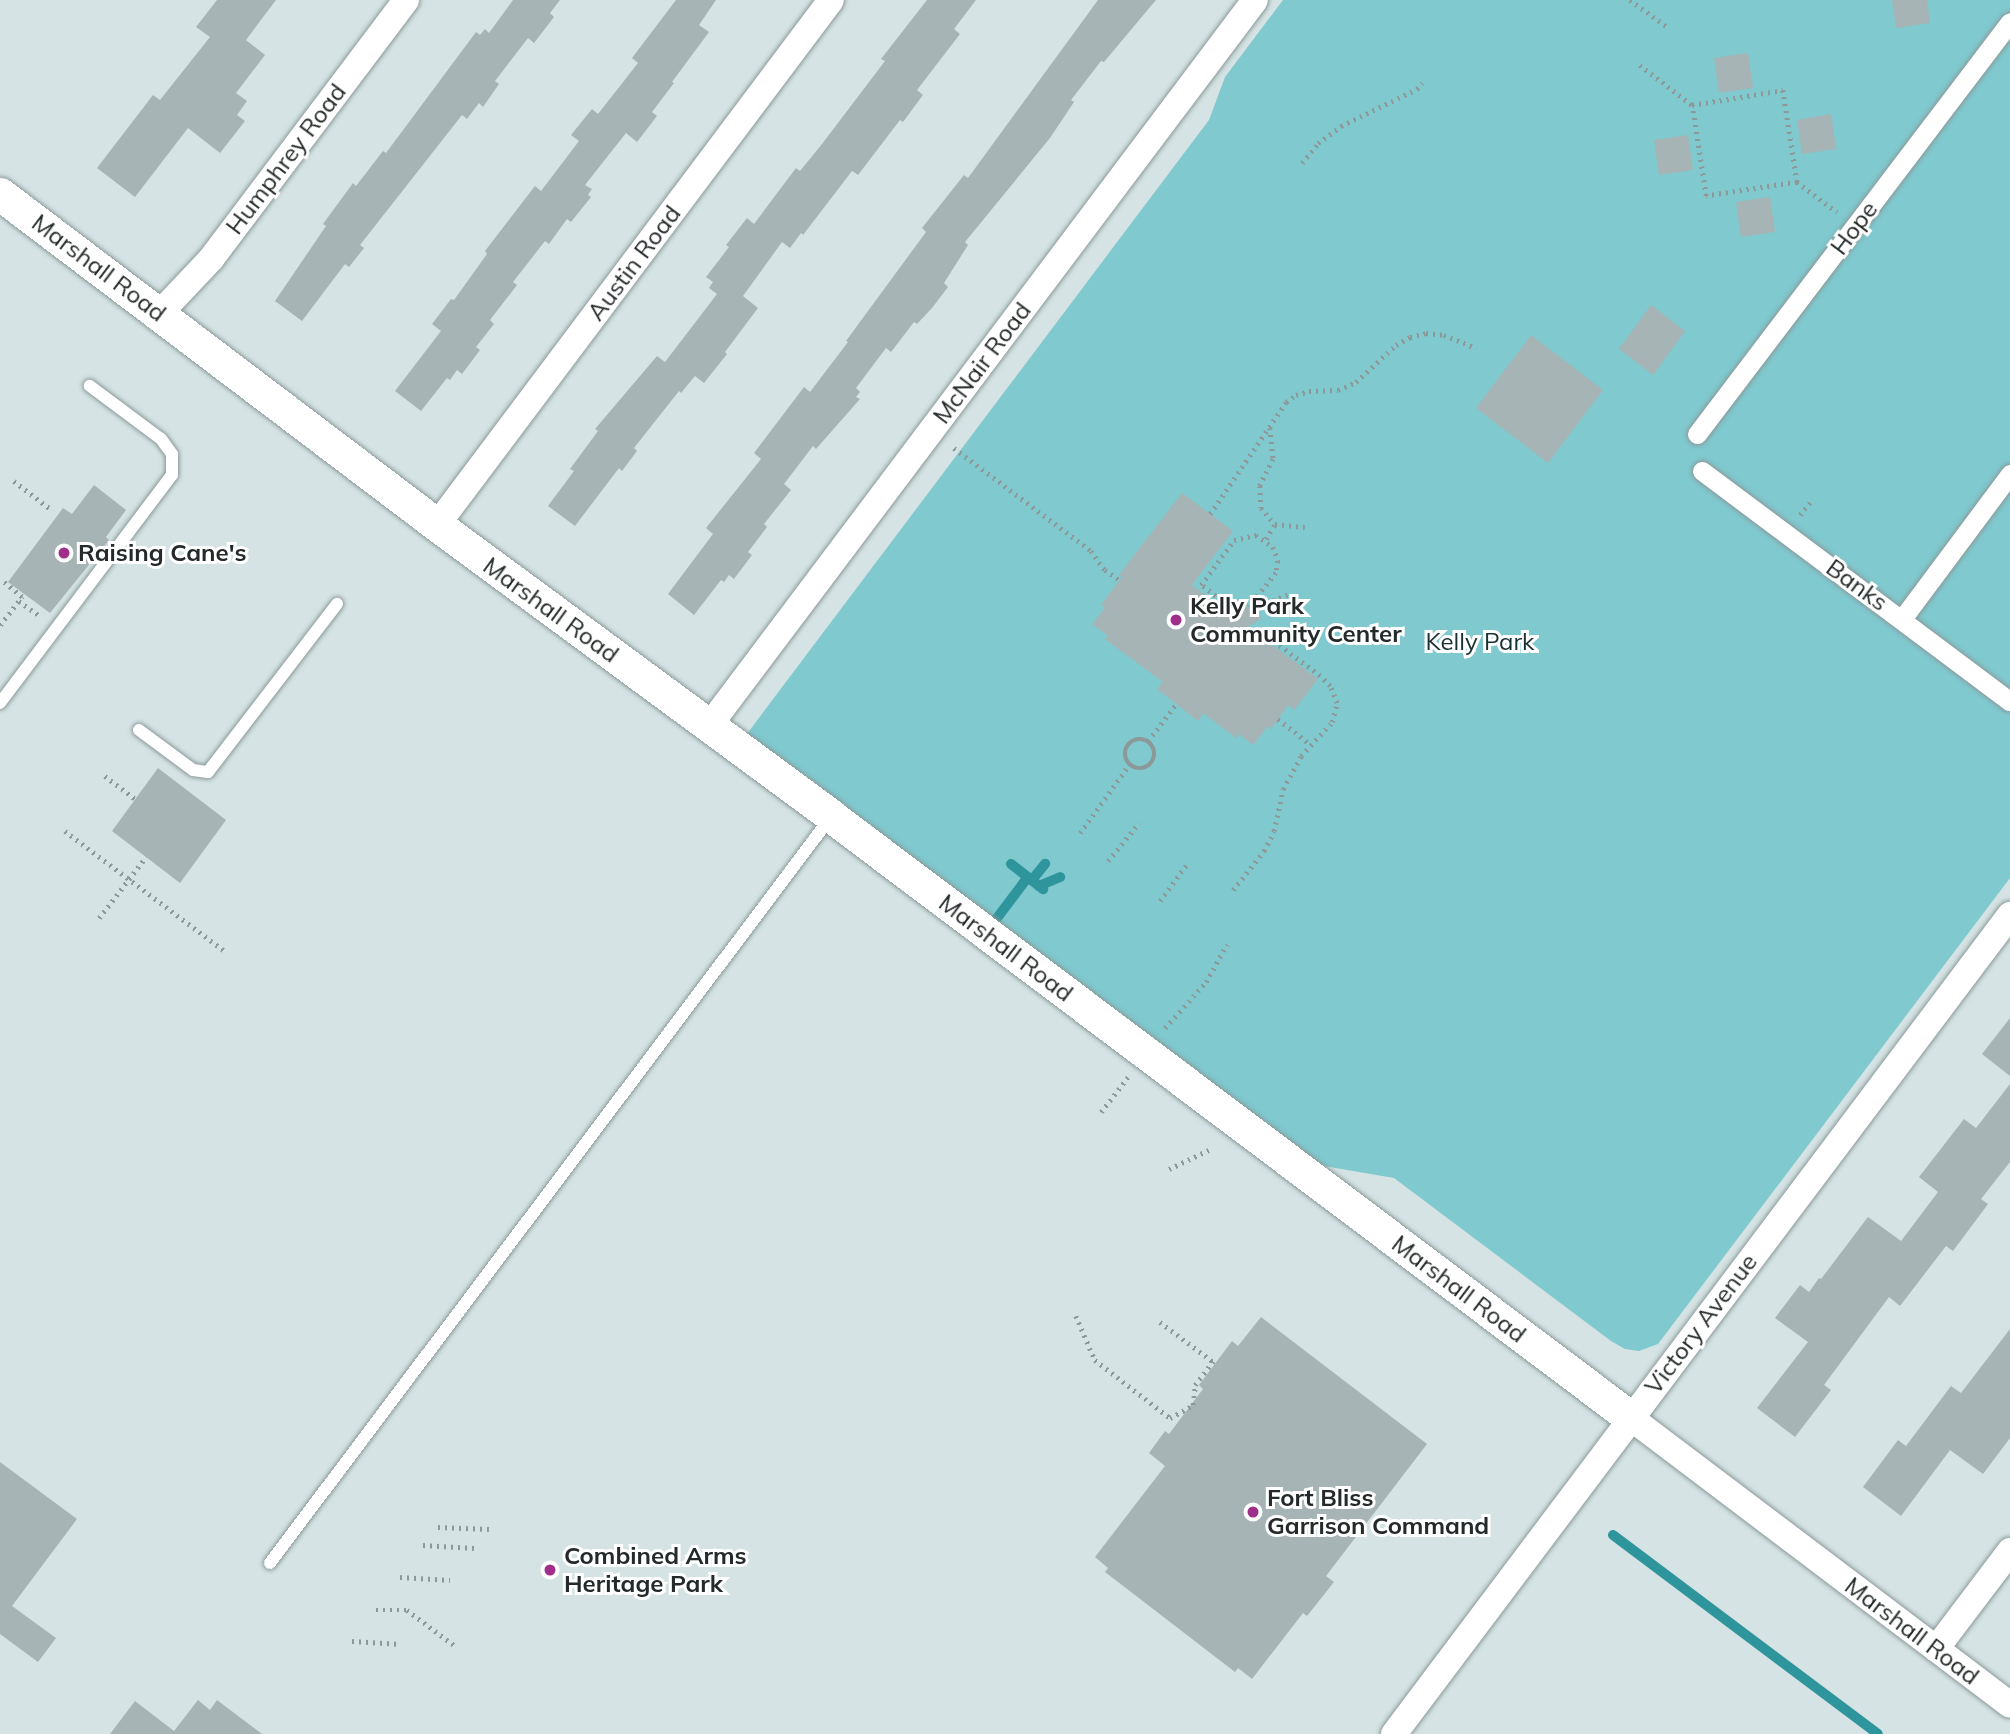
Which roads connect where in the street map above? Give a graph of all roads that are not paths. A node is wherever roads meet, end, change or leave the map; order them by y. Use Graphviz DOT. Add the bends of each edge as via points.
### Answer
graph roads {
  1 [pos="406,0"];
  2 [pos="831,0"];
  3 [pos="1255,0"];
  4 [pos="2010,22"];
  5 [pos="0,194"];
  6 [pos="160,313"];
  7 [pos="90,386"];
  8 [pos="1697,434"];
  9 [pos="1702,471"];
  10 [pos="2010,474"];
  11 [pos="437,526"];
  12 [pos="337,604"];
  13 [pos="1902,619"];
  14 [pos="2010,701"];
  15 [pos="0,703"];
  16 [pos="709,726"];
  17 [pos="139,730"];
  18 [pos="831,816"];
  19 [pos="2010,915"];
  20 [pos="1631,1418"];
  21 [pos="2010,1551"];
  22 [pos="270,1563"];
  23 [pos="1936,1649"];
  24 [pos="2010,1705"];
  25 [pos="1394,1734"];
  1 -- 6 [label="street, Humphrey Road" via="211,259"];
  2 -- 11 [label="street, Austin Road"];
  3 -- 16 [label="street, McNair Road"];
  4 -- 8 [label="street, Hope"];
  5 -- 6 [label="street, Marshall Road"];
  6 -- 11 [label="street, Marshall Road"];
  7 -- 15 [label="lane" via="161,439 172,454 172,475"];
  9 -- 13 [label="street, Banks"];
  10 -- 13 [label="street"];
  11 -- 16 [label="street, Marshall Road"];
  12 -- 17 [label="lane" via="208,772 193,770"];
  13 -- 14 [label="street, Banks"];
  16 -- 18 [label="street, Marshall Road"];
  18 -- 20 [label="street, Marshall Road"];
  18 -- 22 [label="lane"];
  19 -- 20 [label="street, Victory Avenue"];
  20 -- 23 [label="street, Marshall Road"];
  20 -- 25 [label="street, Victory Avenue"];
  21 -- 23 [label="street"];
  23 -- 24 [label="street, Marshall Road"];
}
